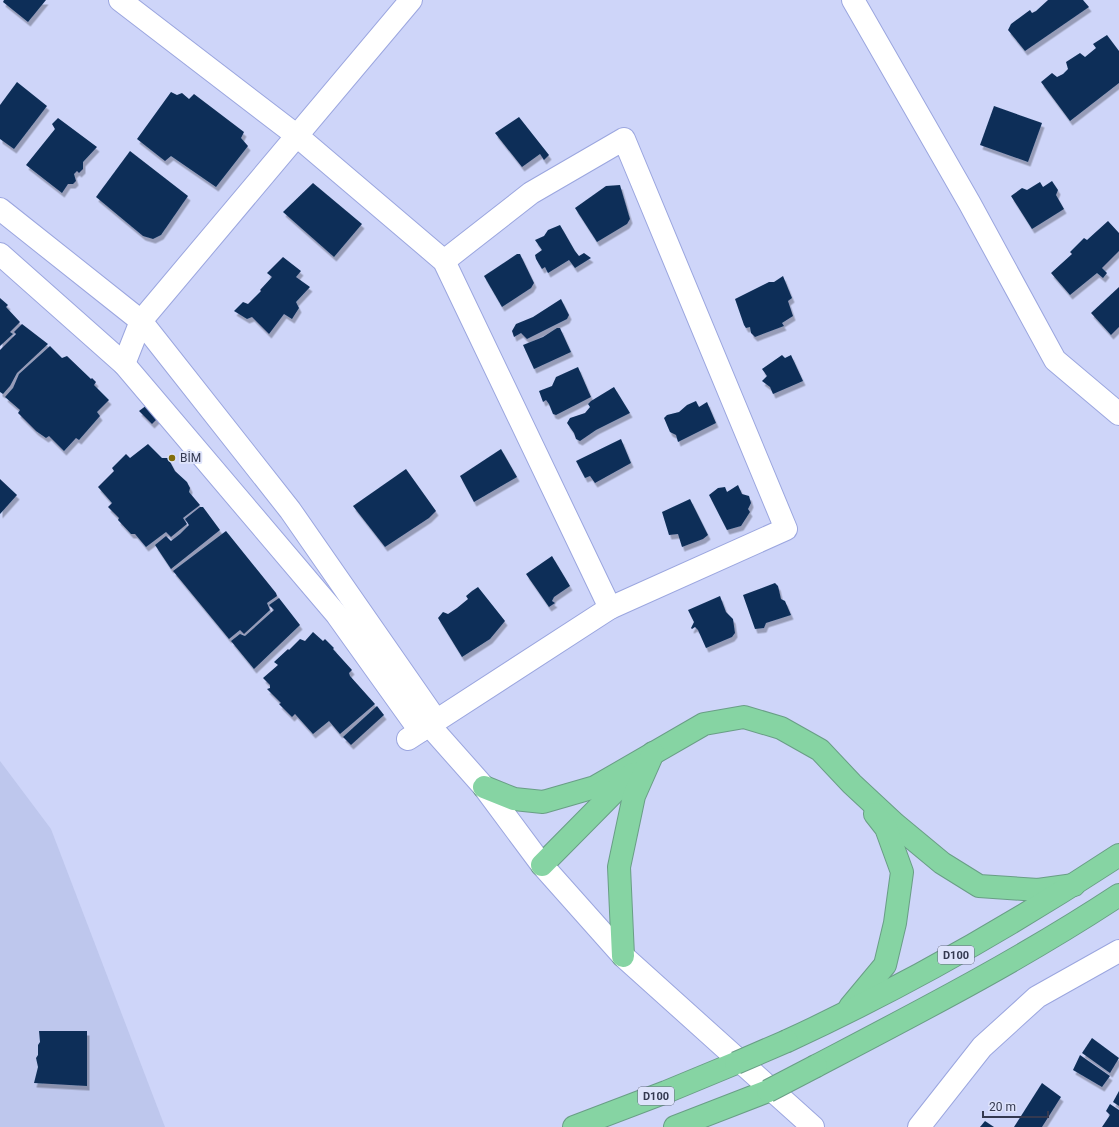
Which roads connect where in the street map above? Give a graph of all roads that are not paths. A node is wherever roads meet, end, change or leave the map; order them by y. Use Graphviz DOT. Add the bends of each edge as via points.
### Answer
graph roads {
  1 [pos="120,0"];
  2 [pos="411,0"];
  3 [pos="853,0"];
  4 [pos="142,6"];
  5 [pos="296,135"];
  6 [pos="0,209"];
  7 [pos="0,254"];
  8 [pos="444,261"];
  9 [pos="141,321"];
  10 [pos="124,364"];
  11 [pos="1119,414"];
  12 [pos="610,608"];
  13 [pos="423,729"];
  14 [pos="653,753"];
  15 [pos="852,784"];
  16 [pos="484,787"];
  17 [pos="1119,855"];
  18 [pos="542,865"];
  19 [pos="1074,885"];
  20 [pos="1119,895"];
  21 [pos="1119,951"];
  22 [pos="623,956"];
  23 [pos="843,1015"];
  24 [pos="574,1127"];
  25 [pos="675,1127"];
  26 [pos="813,1127"];
  27 [pos="919,1127"];
  1 -- 4 [label="street"];
  2 -- 5 [label="street"];
  3 -- 11 [label="street" via="970,204 1055,360"];
  4 -- 5 [label="street"];
  5 -- 8 [label="street"];
  5 -- 9 [label="street"];
  6 -- 9 [label="street"];
  7 -- 10 [label="street"];
  8 -- 12 [label="street"];
  8 -- 12 [label="street" via="531,193 624,139 786,529"];
  9 -- 10 [label="street"];
  9 -- 13 [label="street" via="290,510"];
  10 -- 13 [label="street" via="337,615"];
  12 -- 13 [label="street"];
  13 -- 16 [label="street"];
  14 -- 15 [label="highway" via="704,724 744,717 782,728 820,750"];
  14 -- 16 [label="highway" via="595,786 543,802 514,799"];
  14 -- 18 [label="highway"];
  14 -- 22 [label="highway" via="634,796 619,867"];
  15 -- 19 [label="highway" via="942,863 979,886 1038,890"];
  15 -- 23 [label="highway" via="886,828 902,872 895,923 885,965"];
  16 -- 18 [label="street"];
  17 -- 19 [label="highway, D100"];
  18 -- 22 [label="street"];
  19 -- 23 [label="highway, D100" via="986,939"];
  20 -- 25 [label="highway, D100, bridge" via="1071,927 937,1003 768,1091"];
  21 -- 27 [label="street" via="1037,997 982,1047"];
  22 -- 26 [label="street"];
  23 -- 24 [label="highway, D100, bridge" via="736,1063"];
}
